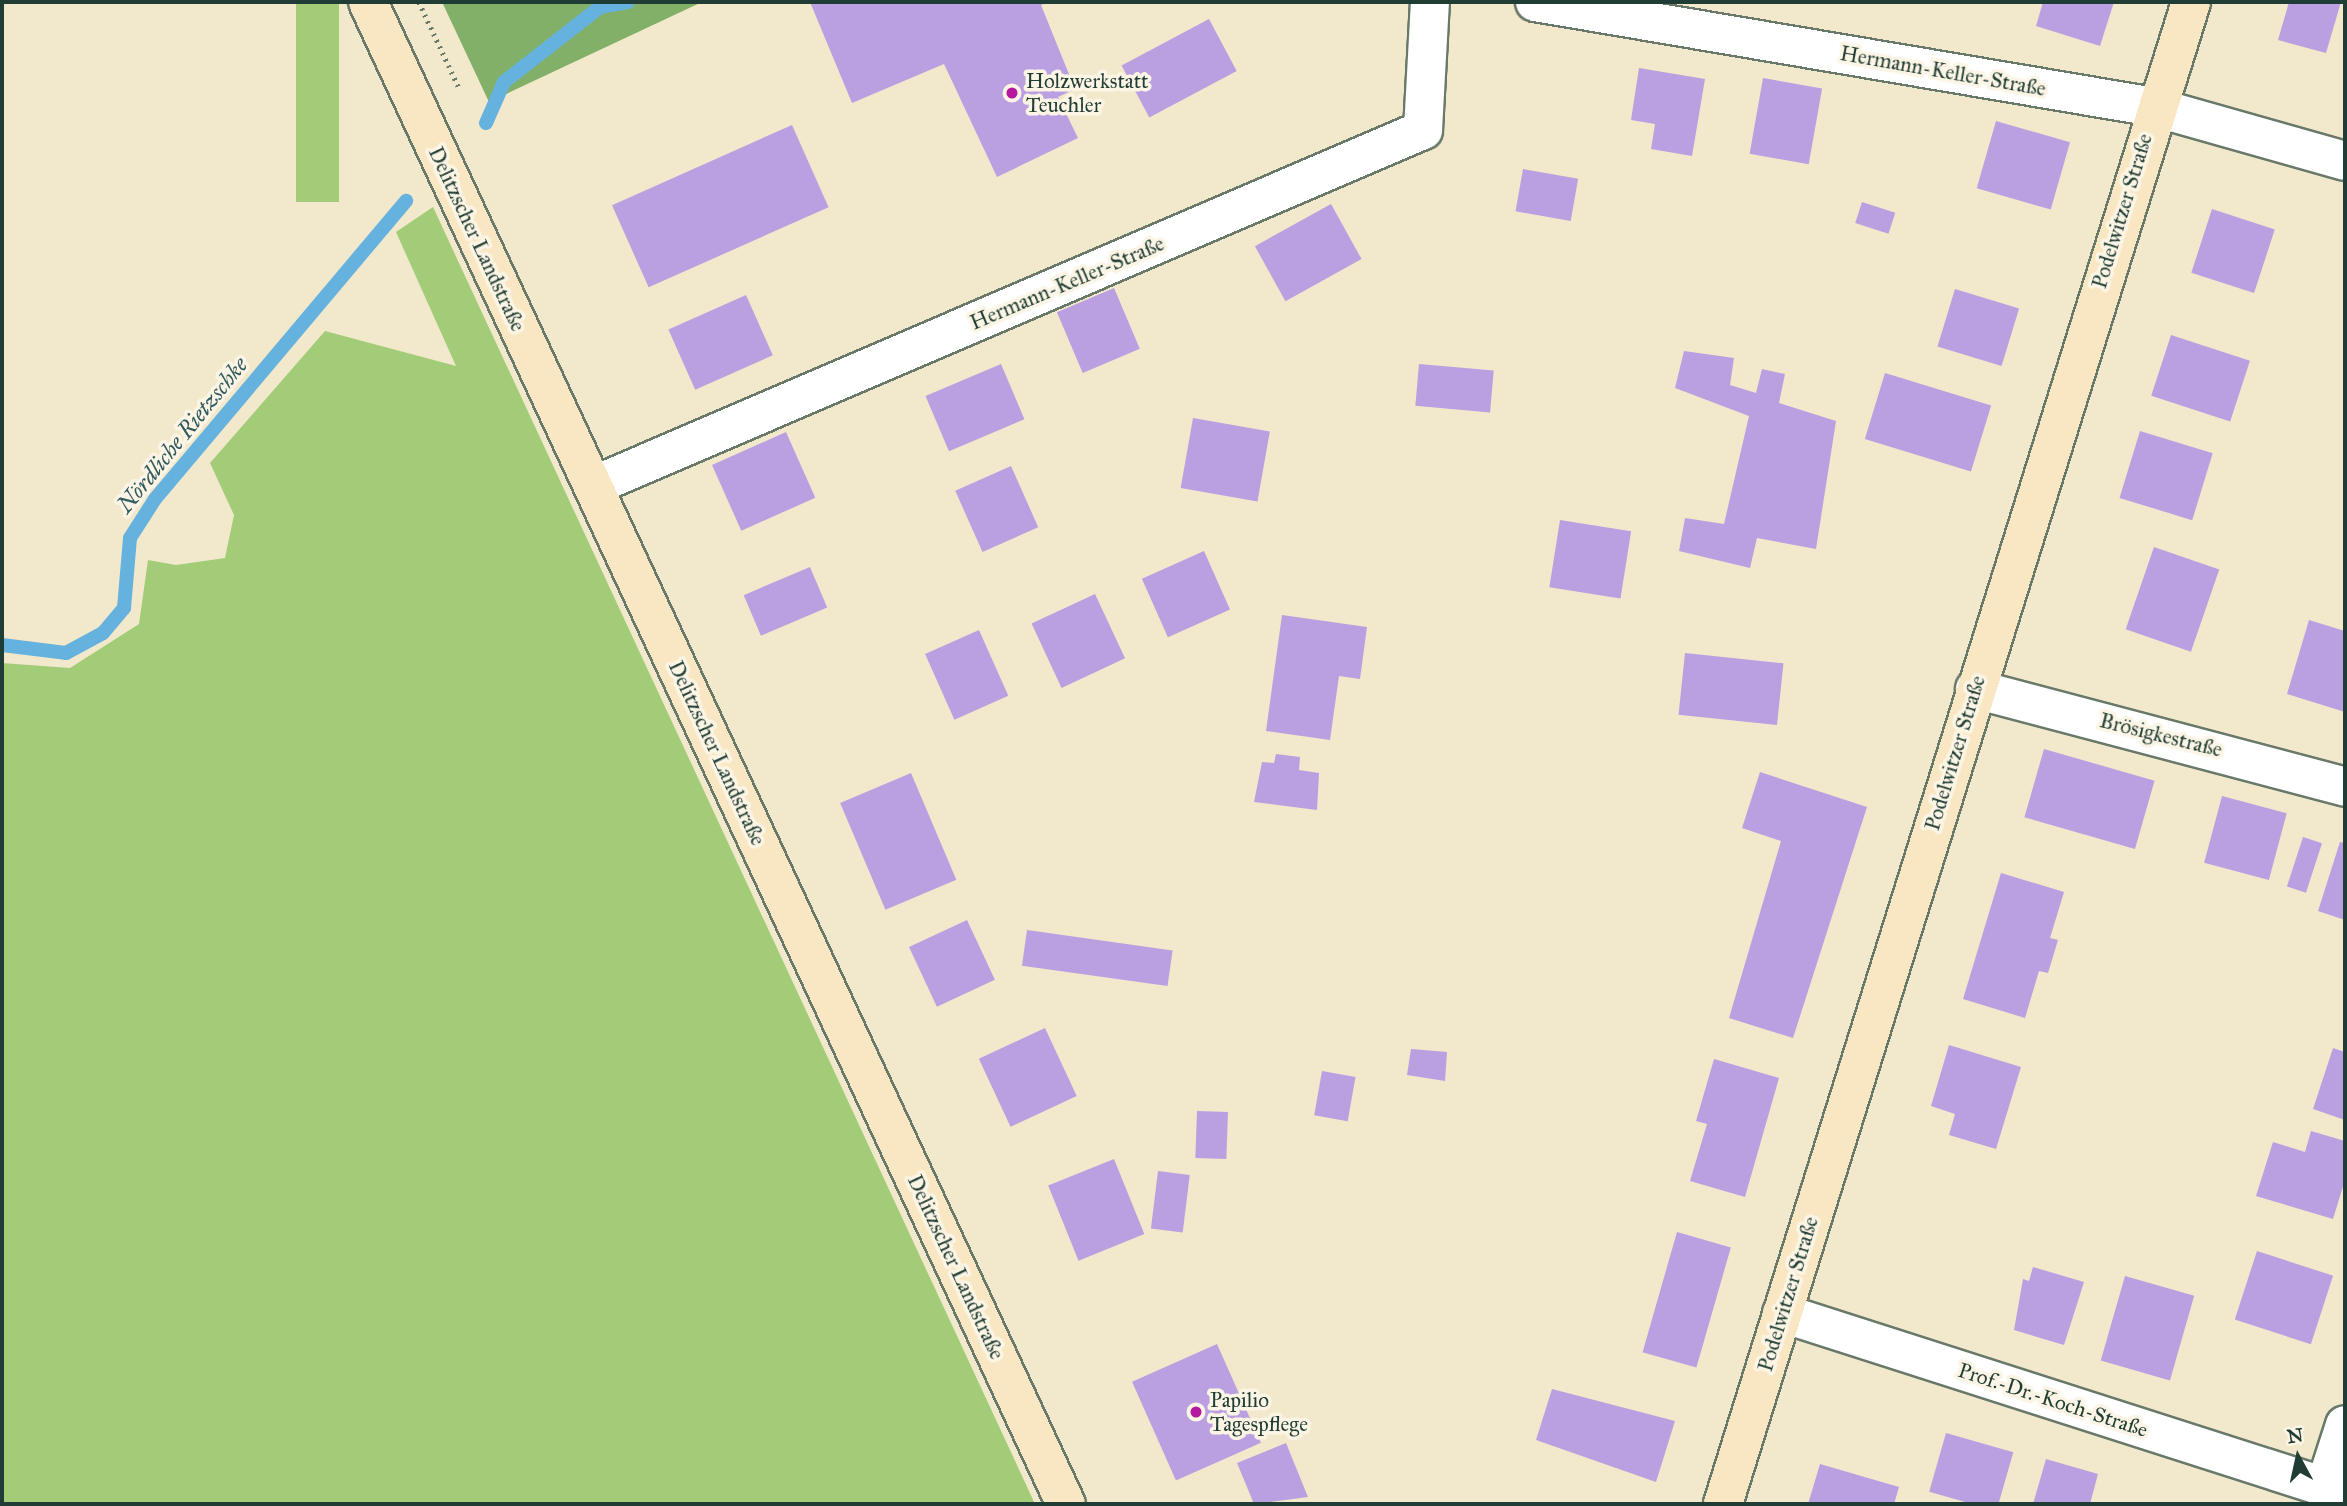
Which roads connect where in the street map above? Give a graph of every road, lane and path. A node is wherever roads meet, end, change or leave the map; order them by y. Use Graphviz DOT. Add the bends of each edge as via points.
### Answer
graph roads {
  1 [pos="368,2"];
  2 [pos="1430,2"];
  3 [pos="1535,2"];
  4 [pos="2191,2"];
  5 [pos="2154,107"];
  6 [pos="2345,161"];
  7 [pos="593,486"];
  8 [pos="1975,689"];
  9 [pos="2345,787"];
  10 [pos="1782,1312"];
  11 [pos="2345,1425"];
  12 [pos="2329,1495"];
  13 [pos="1066,1504"];
  14 [pos="1723,1504"];
  1 -- 7 [label="street, Delitzscher Landstraße"];
  2 -- 7 [label="street, Hermann-Keller-Straße" via="1423,130"];
  3 -- 5 [label="street, Hermann-Keller-Straße"];
  4 -- 5 [label="street, Podelwitzer Straße"];
  5 -- 6 [label="street, Hermann-Keller-Straße"];
  5 -- 8 [label="street, Podelwitzer Straße"];
  7 -- 13 [label="street, Delitzscher Landstraße"];
  8 -- 9 [label="street, Brösigkestraße"];
  8 -- 10 [label="street, Podelwitzer Straße"];
  10 -- 12 [label="street, Prof.-Dr.-Koch-Straße"];
  10 -- 14 [label="street, Podelwitzer Straße"];
  11 -- 12 [label="street, Prof.-Dr.-Koch-Straße"];
}
